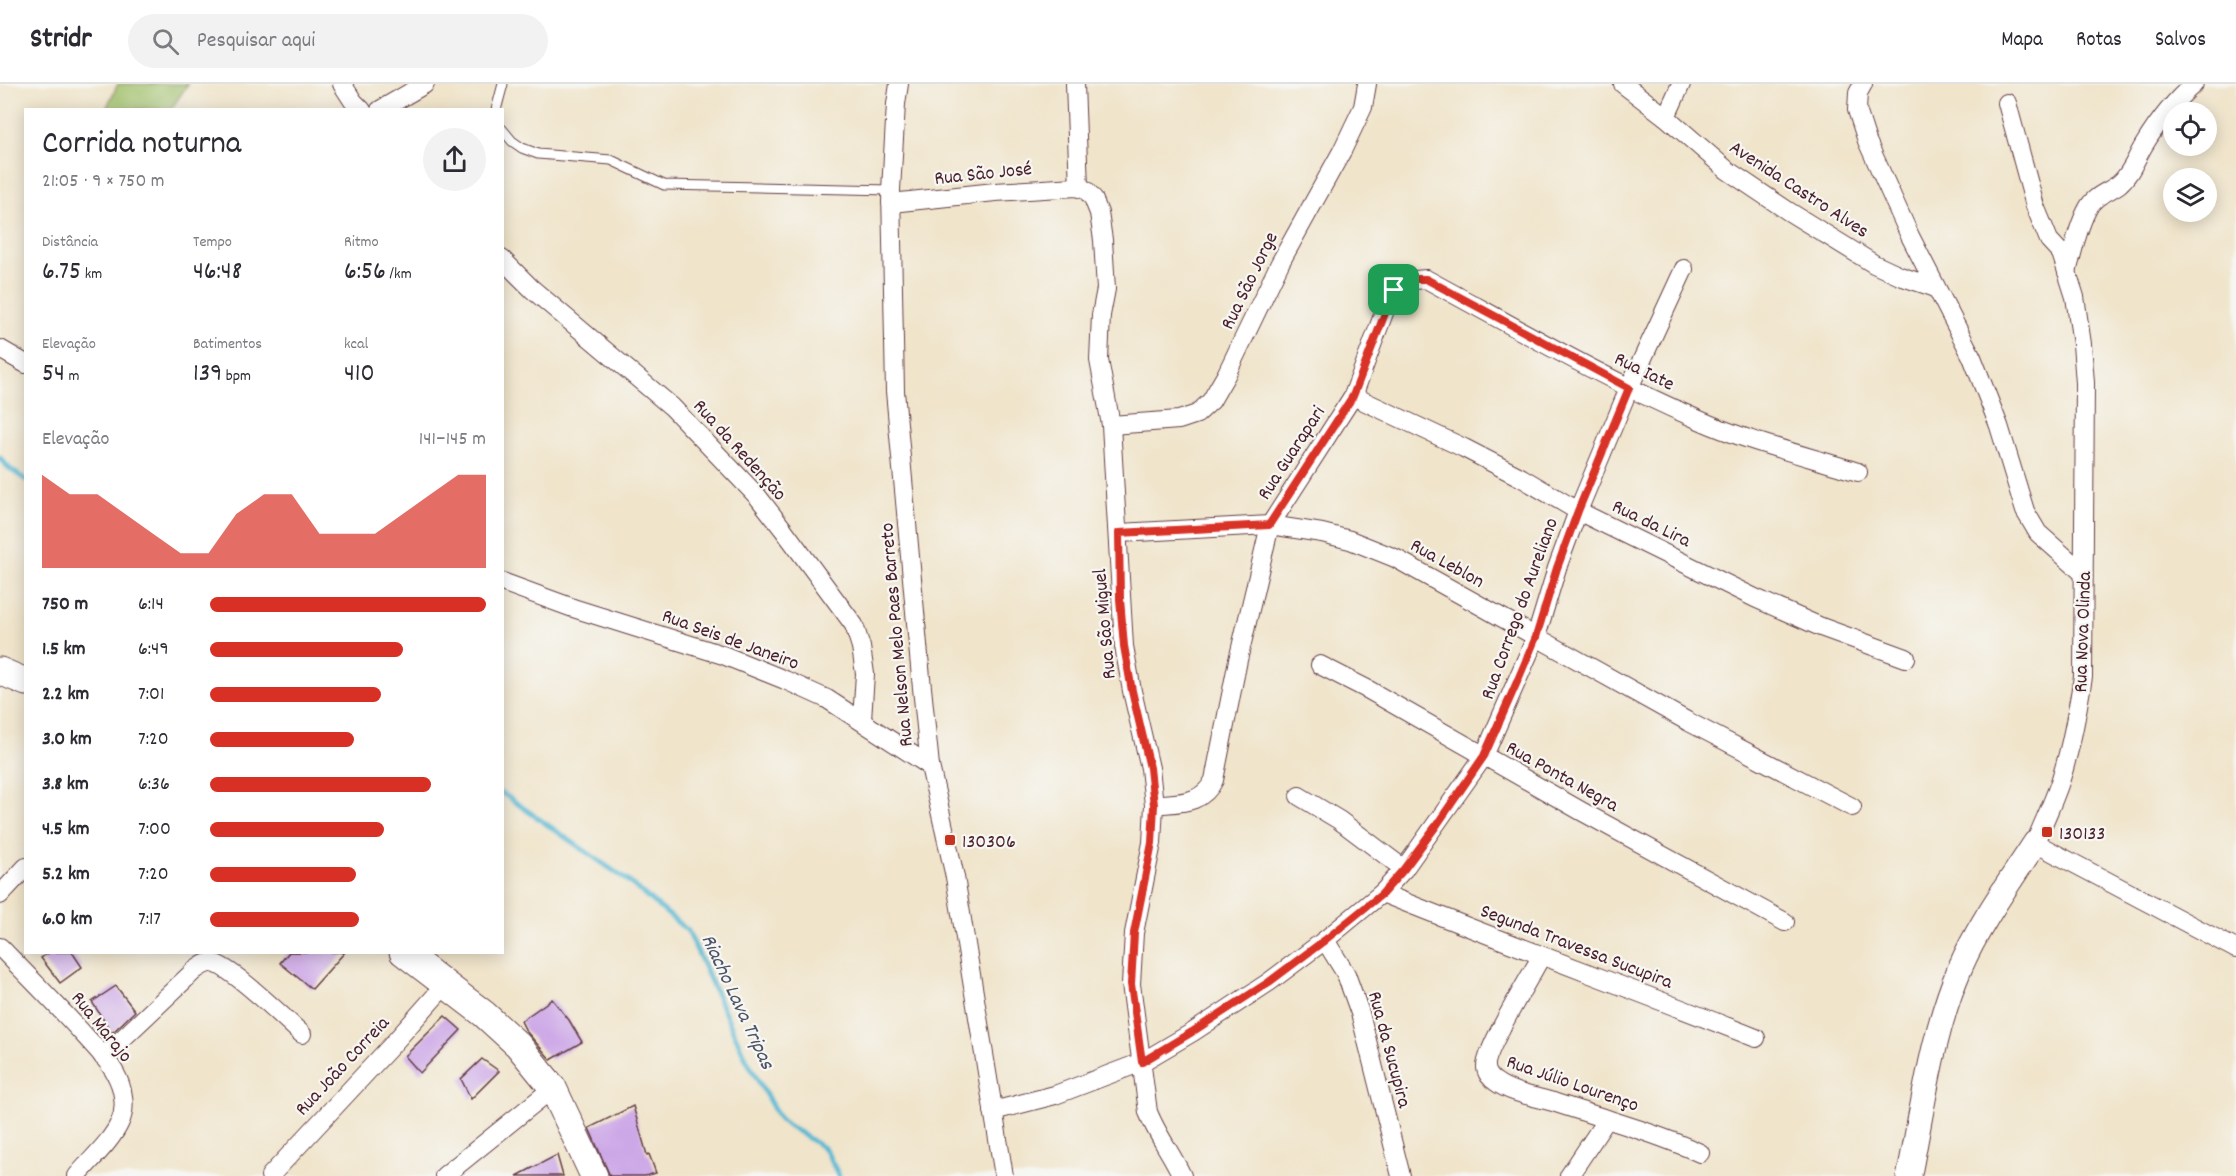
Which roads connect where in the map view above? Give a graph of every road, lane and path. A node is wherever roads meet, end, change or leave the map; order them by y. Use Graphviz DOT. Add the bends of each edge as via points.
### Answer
graph roads {
  1 [pos="342,84"];
  2 [pos="425,84"];
  3 [pos="503,84"];
  4 [pos="899,84"];
  5 [pos="1075,84"];
  6 [pos="1367,84"];
  7 [pos="1623,84"];
  8 [pos="1681,84"];
  9 [pos="1863,84"];
  10 [pos="2194,84"];
  11 [pos="2007,103"];
  12 [pos="361,108"];
  13 [pos="383,108"];
  14 [pos="497,108"];
  15 [pos="1666,117"];
  16 [pos="504,131"];
  17 [pos="1079,188"];
  18 [pos="891,196"];
  19 [pos="504,261"];
  20 [pos="1684,269"];
  21 [pos="2067,272"];
  22 [pos="1426,279"];
  23 [pos="1936,288"];
  24 [pos="0,349"];
  25 [pos="24,363"];
  26 [pos="1629,388"];
  27 [pos="1353,396"];
  28 [pos="1111,424"];
  29 [pos="1858,471"];
  30 [pos="1578,511"];
  31 [pos="1269,525"];
  32 [pos="1119,533"];
  33 [pos="2083,573"];
  34 [pos="504,583"];
  35 [pos="1536,637"];
  36 [pos="1906,658"];
  37 [pos="1320,665"];
  38 [pos="0,671"];
  39 [pos="24,681"];
  40 [pos="862,720"];
  41 [pos="1484,756"];
  42 [pos="930,766"];
  43 [pos="1299,796"];
  44 [pos="1154,805"];
  45 [pos="1852,807"];
  46 [pos="2035,843"];
  47 [pos="24,869"];
  48 [pos="1404,869"];
  49 [pos="1382,894"];
  50 [pos="0,895"];
  51 [pos="1785,922"];
  52 [pos="1325,940"];
  53 [pos="0,947"];
  54 [pos="2236,949"];
  55 [pos="406,954"];
  56 [pos="1541,957"];
  57 [pos="445,985"];
  58 [pos="302,1034"];
  59 [pos="1756,1038"];
  60 [pos="103,1057"];
  61 [pos="1142,1062"];
  62 [pos="553,1088"];
  63 [pos="993,1111"];
  64 [pos="1607,1119"];
  65 [pos="1700,1153"];
  66 [pos="77,1176"];
  67 [pos="270,1176"];
  68 [pos="444,1176"];
  69 [pos="594,1176"];
  70 [pos="1004,1176"];
  71 [pos="1182,1176"];
  72 [pos="1401,1176"];
  73 [pos="1569,1176"];
  74 [pos="1909,1176"];
  1 -- 12 [label="street"];
  2 -- 13 [label="street"];
  3 -- 14 [label="lane"];
  4 -- 18 [label="street, Rua Nelson Melo Paes Barreto"];
  5 -- 17 [label="street"];
  6 -- 28 [label="street, Rua São Jorge" via="1364,107 1342,152 1280,263 1211,401 1197,414 1179,420"];
  7 -- 15 [label="street, Avenida Castro Alves"];
  8 -- 15 [label="street"];
  9 -- 23 [label="street, Avenida Castro Alves" via="1857,110 1867,141"];
  10 -- 21 [label="street" via="2160,122 2119,183 2100,194 2087,208"];
  11 -- 21 [label="street, Rua Nova Olinda" via="2035,206"];
  15 -- 23 [label="street, Avenida Castro Alves" via="1727,170 1788,211 1874,264"];
  16 -- 18 [label="lane" via="522,148 538,154 611,160 664,185"];
  17 -- 18 [label="street, Rua São José"];
  17 -- 28 [label="street, Rua São Miguel" via="1093,198 1099,213 1106,289 1099,360"];
  18 -- 42 [label="street, Rua Nelson Melo Paes Barreto" via="895,391"];
  19 -- 40 [label="street, Rua da Redenção" via="672,407 758,497 783,529 854,625 865,674"];
  20 -- 26 [label="street, Rua Corrego do Aureliano"];
  21 -- 33 [label="street, Rua Nova Olinda" via="2075,297 2085,383"];
  22 -- 26 [label="street, Rua Iate"];
  22 -- 27 [label="street, Rua Guarapari" via="1402,283 1394,290"];
  23 -- 33 [label="street, Avenida Castro Alves" via="1972,357 2000,426 2025,511 2038,533"];
  24 -- 25 [label="street"];
  26 -- 29 [label="street, Rua Iate" via="1700,421"];
  26 -- 30 [label="street, Rua Corrego do Aureliano"];
  27 -- 30 [label="street, Rua da Lira" via="1493,463"];
  27 -- 31 [label="street, Rua Guarapari"];
  28 -- 32 [label="street, Rua São Miguel"];
  30 -- 35 [label="street, Rua Corrego do Aureliano"];
  30 -- 36 [label="street, Rua da Lira" via="1755,598"];
  31 -- 32 [label="street, Rua Leblon"];
  31 -- 35 [label="street, Rua Leblon" via="1350,540 1395,558"];
  31 -- 44 [label="street, Rua Guarapari" via="1210,790 1192,800"];
  32 -- 44 [label="street, Rua São Miguel" via="1124,646"];
  33 -- 46 [label="street, Rua Nova Olinda" via="2083,677 2076,723 2059,785"];
  34 -- 40 [label="street, Rua Seis de Janeiro" via="723,656 827,699"];
  35 -- 41 [label="street, Rua Corrego do Aureliano"];
  35 -- 45 [label="street, Rua Leblon"];
  37 -- 41 [label="street, Rua Ponta Negra"];
  38 -- 39 [label="main road"];
  40 -- 42 [label="street, Rua Seis de Janeiro"];
  41 -- 48 [label="street, Rua Corrego do Aureliano"];
  41 -- 51 [label="street, Rua Ponta Negra"];
  42 -- 63 [label="street, Rua Nelson Melo Paes Barreto" via="955,877"];
  43 -- 48 [label="street" via="1339,820"];
  44 -- 61 [label="street, Rua São Miguel" via="1152,843 1134,933 1131,984"];
  46 -- 54 [label="street"];
  46 -- 74 [label="street, Rua Nova Olinda" via="1960,967 1938,1035"];
  47 -- 50 [label="street"];
  48 -- 49 [label="street, Rua Corrego do Aureliano"];
  49 -- 52 [label="street, Rua Corrego do Aureliano"];
  49 -- 56 [label="street, Segunda Travessa Sucupira"];
  52 -- 61 [label="street, Rua Corrego do Aureliano" via="1250,994"];
  52 -- 72 [label="street, Rua da Sucupira" via="1346,974 1360,1013"];
  53 -- 60 [label="street, Rua Marajo"];
  55 -- 57 [label="main road"];
  56 -- 59 [label="street, Segunda Travessa Sucupira"];
  56 -- 64 [label="street, Rua Júlio Lourenço" via="1485,1068 1497,1083"];
  57 -- 62 [label="main road" via="504,1031"];
  57 -- 67 [label="street, Rua João Correia"];
  58 -- 60 [label="street" via="235,975 206,963"];
  60 -- 66 [label="street, Rua Marajo" via="115,1072 122,1091 121,1120"];
  61 -- 63 [label="street, Rua Corrego do Aureliano" via="1055,1095"];
  61 -- 71 [label="street, Rua São Miguel" via="1148,1112"];
  62 -- 68 [label="street"];
  62 -- 69 [label="main road"];
  63 -- 70 [label="street, Rua Nelson Melo Paes Barreto"];
  64 -- 65 [label="street, Rua Júlio Lourenço"];
  64 -- 73 [label="street"];
}
